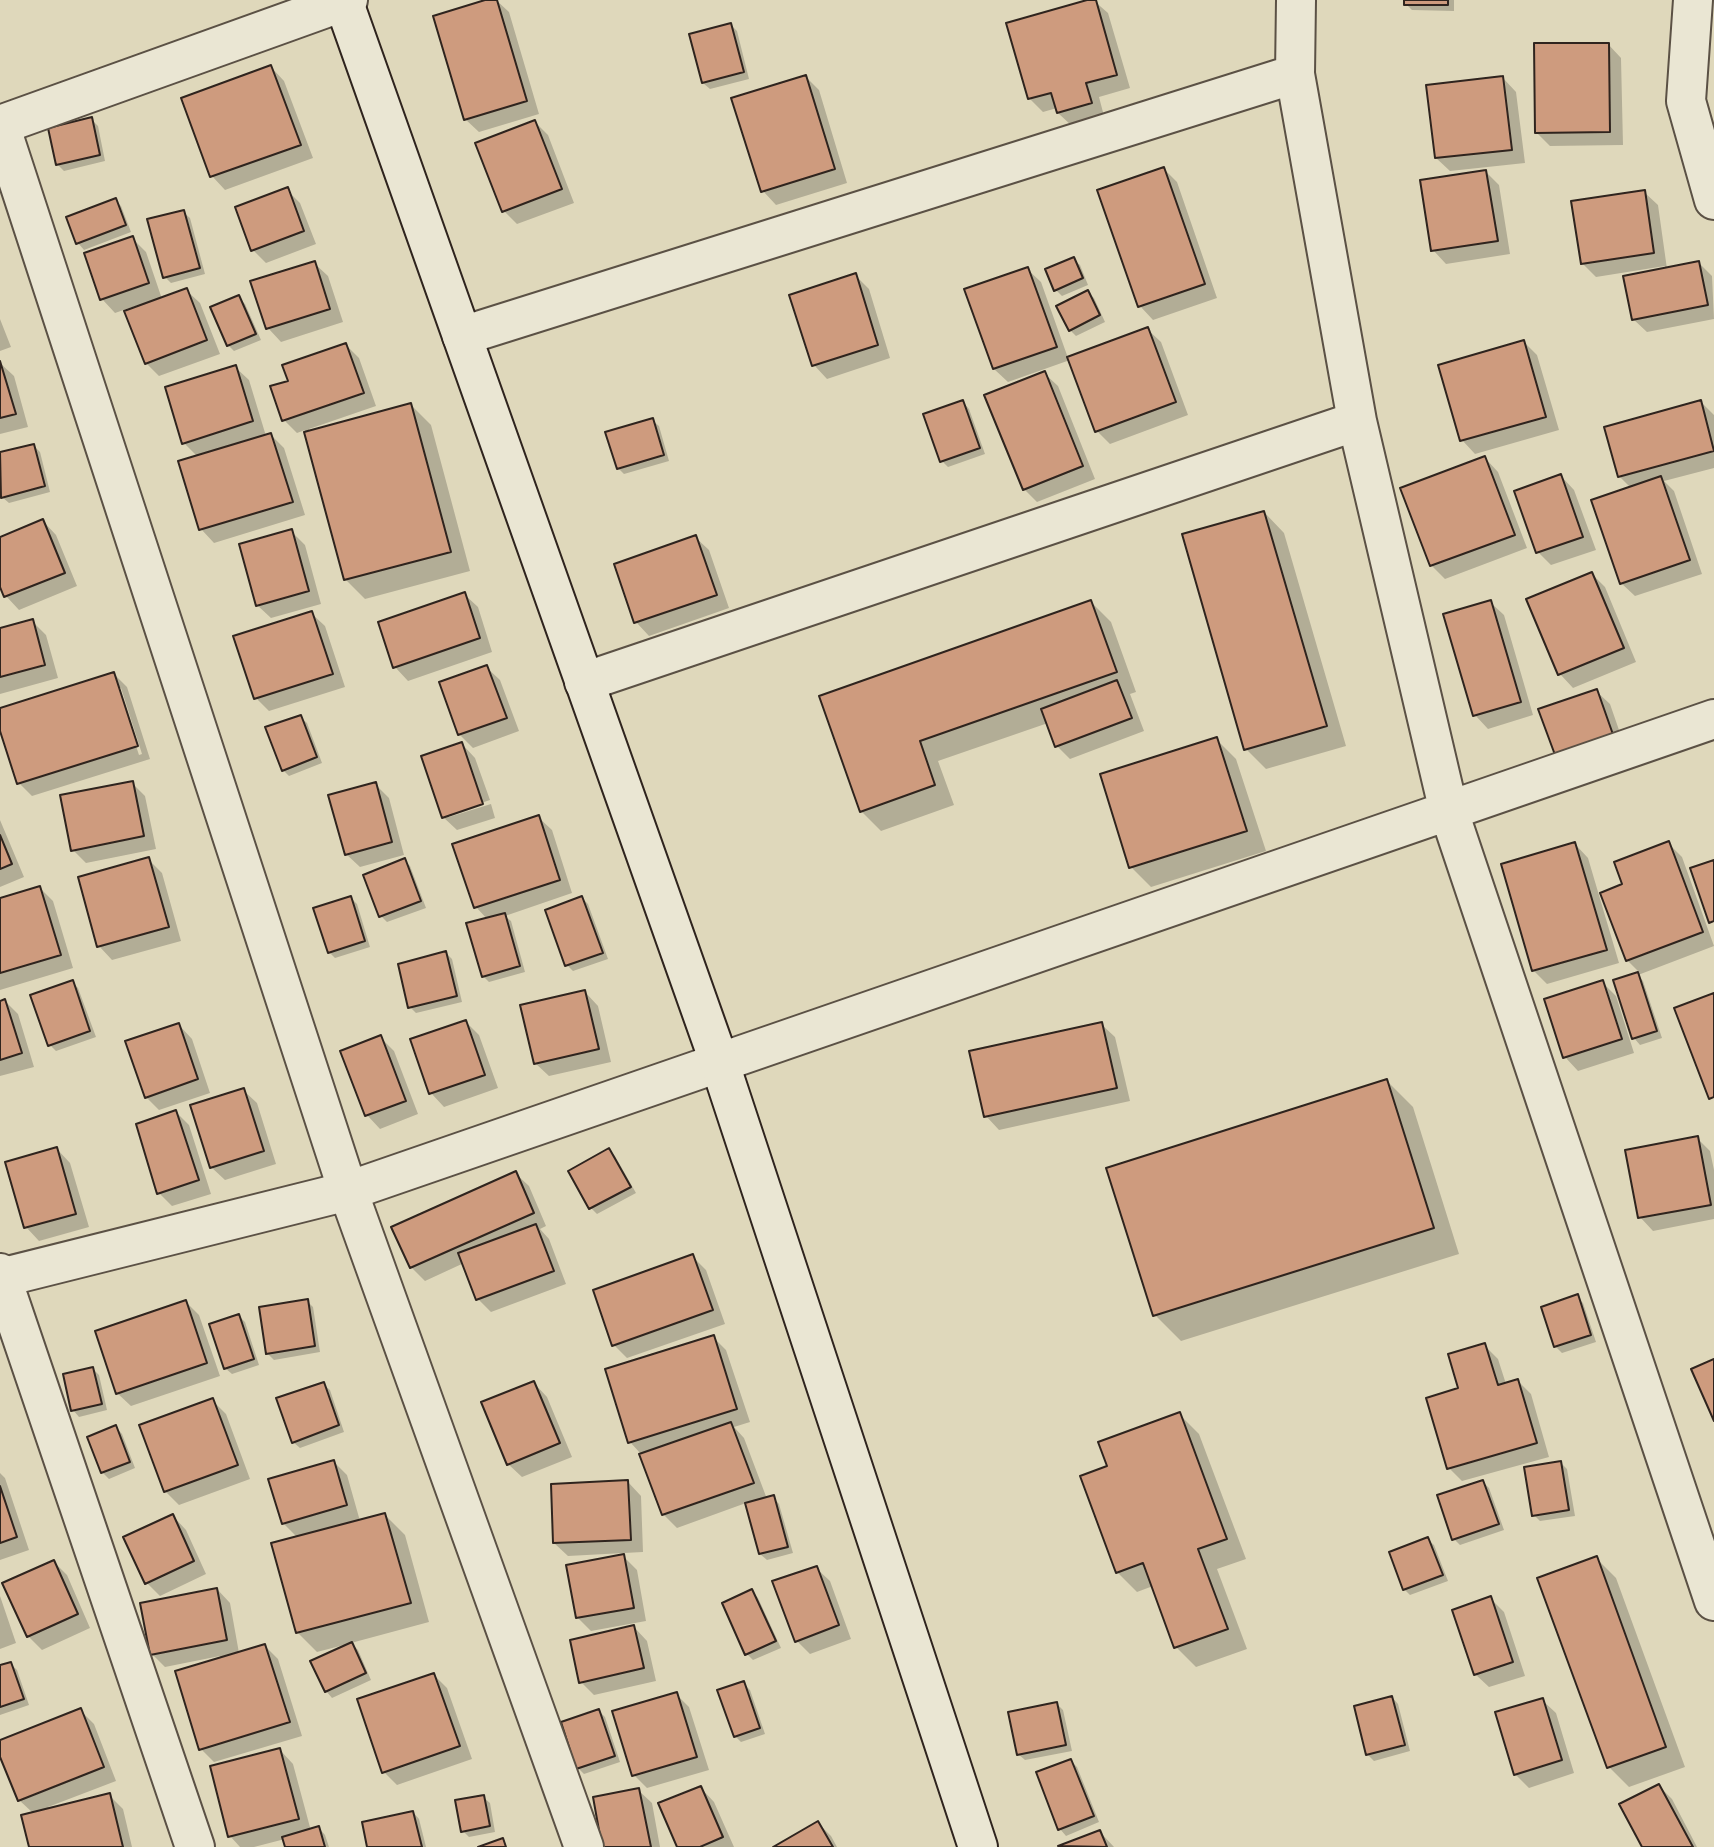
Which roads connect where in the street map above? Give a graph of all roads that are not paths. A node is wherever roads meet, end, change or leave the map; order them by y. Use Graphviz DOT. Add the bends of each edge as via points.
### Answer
graph roads {
  1 [pos="1296,0"];
  2 [pos="1693,0"];
  3 [pos="344,1"];
  4 [pos="1295,74"];
  5 [pos="1714,200"];
  6 [pos="462,336"];
  7 [pos="1357,421"];
  8 [pos="584,681"];
  9 [pos="1714,719"];
  10 [pos="1449,811"];
  11 [pos="720,1064"];
  12 [pos="348,1191"];
  13 [pos="1,1276"];
  14 [pos="1714,1601"];
  15 [pos="195,1847"];
  16 [pos="584,1847"];
  17 [pos="978,1847"];
  1 -- 4 [label="street"];
  2 -- 5 [label="street" via="1686,101"];
  3 -- 6 [label="street"];
  3 -- 12 [label="street" via="0,125"];
  4 -- 6 [label="street"];
  4 -- 7 [label="street"];
  6 -- 8 [label="street"];
  7 -- 8 [label="street"];
  7 -- 10 [label="street"];
  8 -- 11 [label="street"];
  9 -- 10 [label="street"];
  10 -- 11 [label="street"];
  10 -- 14 [label="street"];
  11 -- 12 [label="street"];
  11 -- 17 [label="street"];
  12 -- 13 [label="street"];
  12 -- 16 [label="street"];
  13 -- 15 [label="street"];
}
